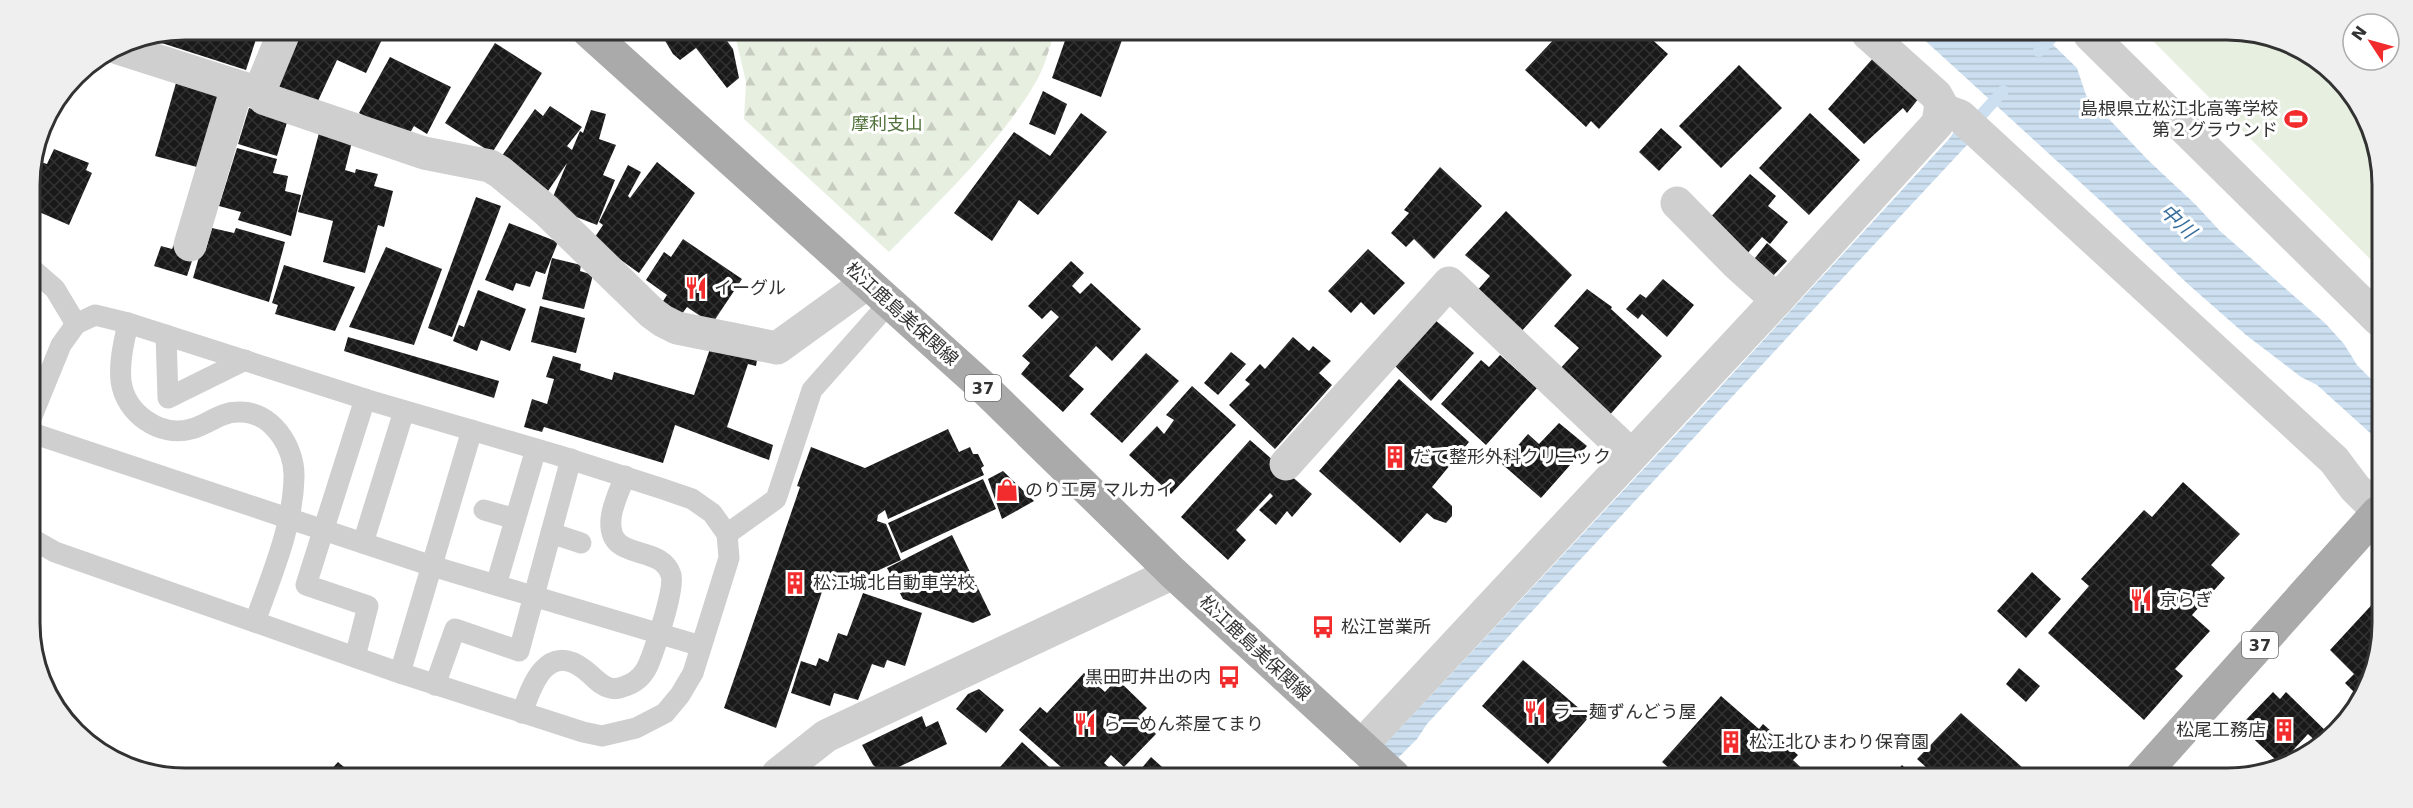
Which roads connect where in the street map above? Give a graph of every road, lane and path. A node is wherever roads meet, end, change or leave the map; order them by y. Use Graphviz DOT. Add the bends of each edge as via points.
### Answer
graph roads {
  1 [pos="279,40"];
  2 [pos="598,40"];
  3 [pos="1875,40"];
  4 [pos="2095,40"];
  5 [pos="130,52"];
  6 [pos="248,90"];
  7 [pos="1960,120"];
  8 [pos="1677,203"];
  9 [pos="190,245"];
  10 [pos="41,277"];
  11 [pos="878,293"];
  12 [pos="1778,300"];
  13 [pos="2372,314"];
  14 [pos="128,322"];
  15 [pos="75,324"];
  16 [pos="166,335"];
  17 [pos="245,360"];
  18 [pos="41,374"];
  19 [pos="365,399"];
  20 [pos="404,411"];
  21 [pos="472,430"];
  22 [pos="40,436"];
  23 [pos="536,449"];
  24 [pos="1631,455"];
  25 [pos="572,459"];
  26 [pos="1286,464"];
  27 [pos="625,476"];
  28 [pos="2372,506"];
  29 [pos="484,510"];
  30 [pos="290,519"];
  31 [pos="515,519"];
  32 [pos="2372,519"];
  33 [pos="322,529"];
  34 [pos="551,533"];
  35 [pos="727,534"];
  36 [pos="363,543"];
  37 [pos="581,543"];
  38 [pos="40,544"];
  39 [pos="432,566"];
  40 [pos="1173,573"];
  41 [pos="496,585"];
  42 [pos="533,597"];
  43 [pos="255,622"];
  44 [pos="657,634"];
  45 [pos="701,646"];
  46 [pos="355,657"];
  47 [pos="400,673"];
  48 [pos="435,685"];
  49 [pos="522,713"];
  50 [pos="1365,750"];
  51 [pos="1384,767"];
  52 [pos="2150,767"];
  53 [pos="786,768"];
  1 -- 6 [label="street"];
  2 -- 11 [label="main road, 松江鹿島美保関線 / 37"];
  3 -- 7 [label="street"];
  4 -- 13 [label="street"];
  5 -- 6 [label="street"];
  6 -- 9 [label="street"];
  6 -- 11 [label="street" via="424,153 490,166 547,211 652,312 677,328 777,348"];
  7 -- 12 [label="street" via="1938,123"];
  7 -- 28 [label="street" via="2334,460"];
  8 -- 12 [label="street"];
  10 -- 15 [label="lane" via="55,289"];
  11 -- 35 [label="lane" via="812,390 776,499"];
  11 -- 40 [label="main road, 松江鹿島美保関線 / 37" via="982,386"];
  12 -- 24 [label="street"];
  14 -- 15 [label="lane" via="95,315"];
  14 -- 16 [label="lane"];
  14 -- 30 [label="lane" via="120,360 121,383 137,414 171,432 192,429 220,415 239,411 274,426 290,450 294,476"];
  15 -- 18 [label="lane"];
  16 -- 17 [label="lane"];
  16 -- 17 [label="lane" via="168,398"];
  17 -- 19 [label="lane"];
  19 -- 20 [label="lane"];
  19 -- 33 [label="lane"];
  20 -- 21 [label="lane"];
  20 -- 36 [label="lane"];
  21 -- 23 [label="lane"];
  21 -- 39 [label="lane"];
  22 -- 30 [label="lane"];
  23 -- 25 [label="lane"];
  23 -- 31 [label="lane"];
  24 -- 26 [label="street" via="1449,283"];
  24 -- 50 [label="street"];
  25 -- 27 [label="lane"];
  25 -- 34 [label="lane"];
  27 -- 35 [label="lane" via="692,499 712,513"];
  27 -- 44 [label="lane" via="612,513 612,532 625,549 660,558 671,574 671,591"];
  29 -- 31 [label="lane"];
  30 -- 33 [label="lane"];
  30 -- 43 [label="lane"];
  31 -- 41 [label="lane"];
  32 -- 52 [label="main road, 37"];
  33 -- 36 [label="lane"];
  33 -- 46 [label="lane" via="306,585 368,606"];
  34 -- 37 [label="lane"];
  34 -- 42 [label="lane"];
  35 -- 45 [label="lane" via="729,558"];
  36 -- 39 [label="lane"];
  38 -- 43 [label="lane"];
  39 -- 41 [label="lane"];
  39 -- 47 [label="lane"];
  40 -- 50 [label="main road, 松江鹿島美保関線 / 37"];
  40 -- 53 [label="street" via="826,736"];
  41 -- 42 [label="lane"];
  42 -- 44 [label="lane"];
  42 -- 48 [label="lane" via="519,651 455,629"];
  43 -- 46 [label="lane"];
  44 -- 45 [label="lane"];
  44 -- 49 [label="lane" via="649,663 635,682 609,688 577,664 559,661 542,669"];
  45 -- 49 [label="lane" via="681,695 665,713 636,728 602,736"];
  46 -- 47 [label="lane"];
  47 -- 48 [label="lane"];
  48 -- 49 [label="lane"];
  50 -- 51 [label="main road, 松江鹿島美保関線 / 37"];
}
